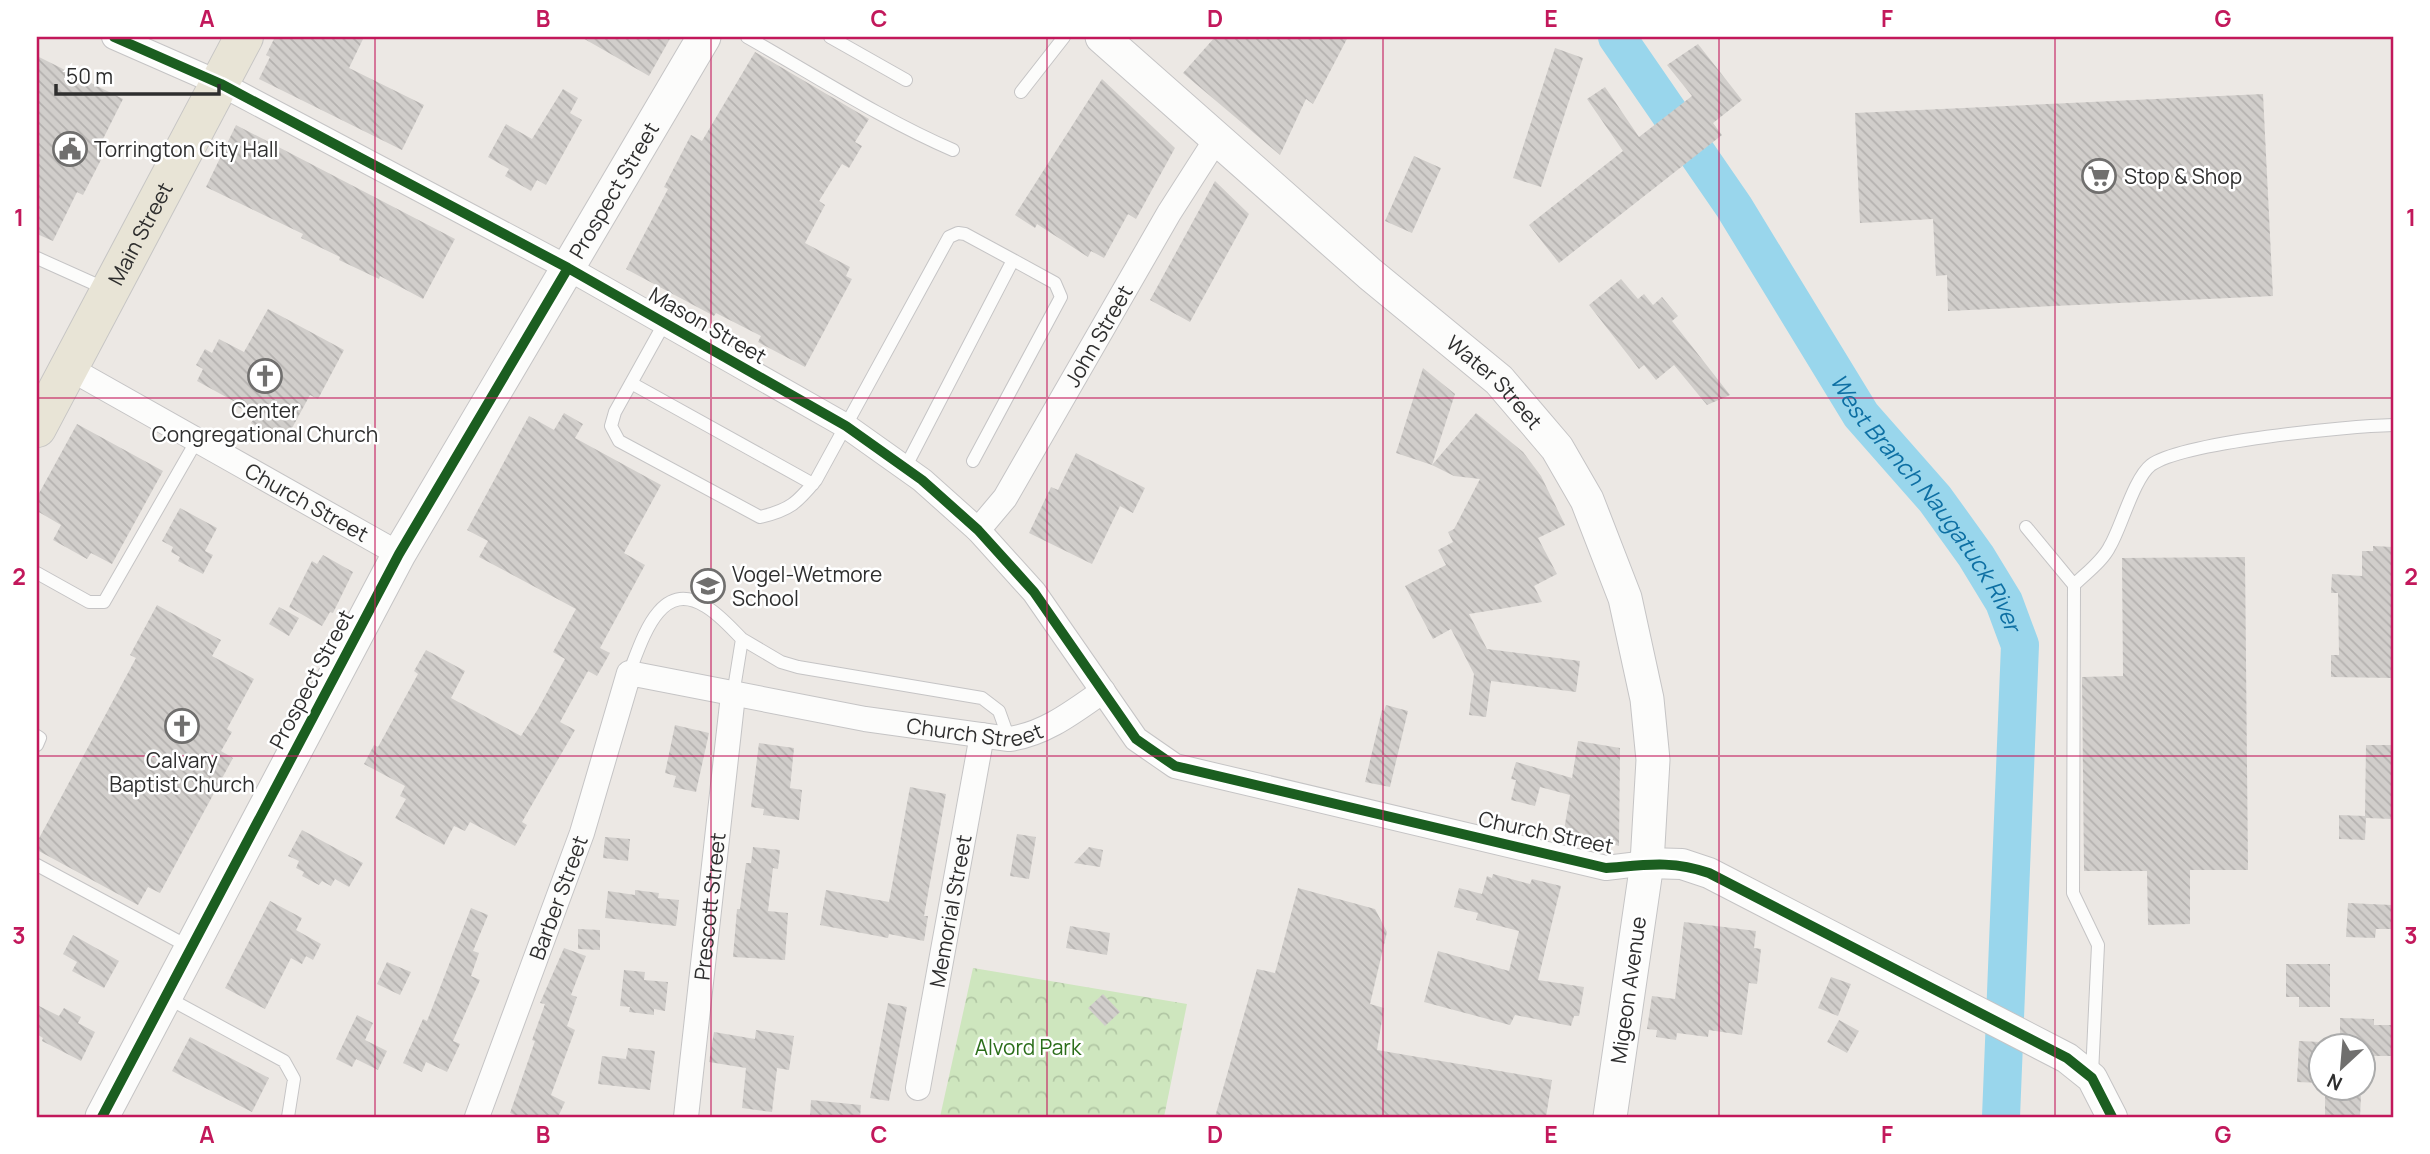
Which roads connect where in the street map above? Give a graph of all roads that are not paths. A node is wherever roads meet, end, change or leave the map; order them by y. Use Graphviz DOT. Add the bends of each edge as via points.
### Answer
graph roads {
  1 [pos="114,37"];
  2 [pos="244,37"];
  3 [pos="704,37"];
  4 [pos="747,37"];
  5 [pos="830,37"];
  6 [pos="1065,37"];
  7 [pos="1102,37"];
  8 [pos="906,80"];
  9 [pos="221,84"];
  10 [pos="1021,92"];
  11 [pos="1217,138"];
  12 [pos="953,149"];
  13 [pos="37,258"];
  14 [pos="1013,260"];
  15 [pos="568,268"];
  16 [pos="110,290"];
  17 [pos="665,322"];
  18 [pos="69,368"];
  19 [pos="631,383"];
  20 [pos="2393,425"];
  21 [pos="846,426"];
  22 [pos="37,428"];
  23 [pos="197,440"];
  24 [pos="973,461"];
  25 [pos="905,468"];
  26 [pos="813,484"];
  27 [pos="2026,527"];
  28 [pos="978,530"];
  29 [pos="399,554"];
  30 [pos="37,573"];
  31 [pos="2074,585"];
  32 [pos="742,639"];
  33 [pos="629,673"];
  34 [pos="1103,691"];
  35 [pos="733,695"];
  36 [pos="982,735"];
  37 [pos="37,736"];
  38 [pos="1009,739"];
  39 [pos="37,745"];
  40 [pos="1647,863"];
  41 [pos="37,865"];
  42 [pos="191,948"];
  43 [pos="166,997"];
  44 [pos="2092,1078"];
  45 [pos="918,1088"];
  46 [pos="103,1117"];
  47 [pos="288,1117"];
  48 [pos="477,1117"];
  49 [pos="686,1117"];
  50 [pos="1610,1117"];
  51 [pos="2112,1117"];
  1 -- 9 [label="street, Mason Street"];
  2 -- 9 [label="main road, Main Street"];
  3 -- 15 [label="main road, Prospect Street"];
  4 -- 12 [label="lane" via="900,127"];
  5 -- 8 [label="lane"];
  6 -- 10 [label="lane"];
  7 -- 11 [label="main road, Water Street"];
  9 -- 15 [label="street, Mason Street"];
  9 -- 16 [label="main road, Main Street"];
  11 -- 28 [label="street, John Street" via="1005,498"];
  11 -- 40 [label="main road, Water Street" via="1370,274 1499,380 1574,473 1625,598 1647,699 1653,760"];
  13 -- 16 [label="lane"];
  14 -- 21 [label="lane" via="965,234 949,237"];
  14 -- 24 [label="lane" via="1055,283 1061,296"];
  14 -- 25 [label="lane"];
  15 -- 17 [label="street, Mason Street"];
  15 -- 29 [label="main road, Prospect Street"];
  16 -- 18 [label="main road, Main Street"];
  17 -- 19 [label="lane"];
  17 -- 21 [label="street, Mason Street"];
  18 -- 22 [label="main road, Main Street"];
  18 -- 23 [label="street, Church Street"];
  19 -- 26 [label="lane"];
  19 -- 26 [label="lane" via="611,426 619,441 760,517 782,512 801,500"];
  20 -- 31 [label="lane" via="2233,442 2150,466 2120,519 2110,548"];
  21 -- 25 [label="street, Mason Street"];
  21 -- 26 [label="lane"];
  23 -- 29 [label="street, Church Street"];
  23 -- 30 [label="lane" via="104,602 89,602"];
  25 -- 28 [label="street, Mason Street"];
  27 -- 31 [label="lane"];
  28 -- 34 [label="street, Mason Street" via="1034,592"];
  29 -- 42 [label="main road, Prospect Street"];
  31 -- 44 [label="lane" via="2073,892 2098,945"];
  32 -- 33 [label="lane" via="706,606 688,599 673,600 651,620"];
  32 -- 35 [label="lane"];
  32 -- 38 [label="lane" via="798,667 982,698 999,711"];
  33 -- 35 [label="street, Church Street"];
  33 -- 48 [label="street, Barber Street" via="582,833"];
  34 -- 38 [label="street, Church Street" via="1048,728"];
  34 -- 40 [label="street, Church Street" via="1136,739 1175,766 1606,868"];
  35 -- 36 [label="street, Church Street"];
  35 -- 49 [label="street, Prescott Street"];
  36 -- 38 [label="street, Church Street"];
  36 -- 45 [label="street, Memorial Street"];
  37 -- 39 [label="lane"];
  40 -- 44 [label="street, Church Street" via="1682,864 1709,873 2067,1058"];
  40 -- 50 [label="main road, Migeon Avenue"];
  41 -- 42 [label="lane"];
  42 -- 43 [label="main road, Prospect Street"];
  43 -- 46 [label="main road, Prospect Street"];
  43 -- 47 [label="lane" via="284,1061 294,1079"];
  44 -- 51 [label="street, Church Street"];
}
